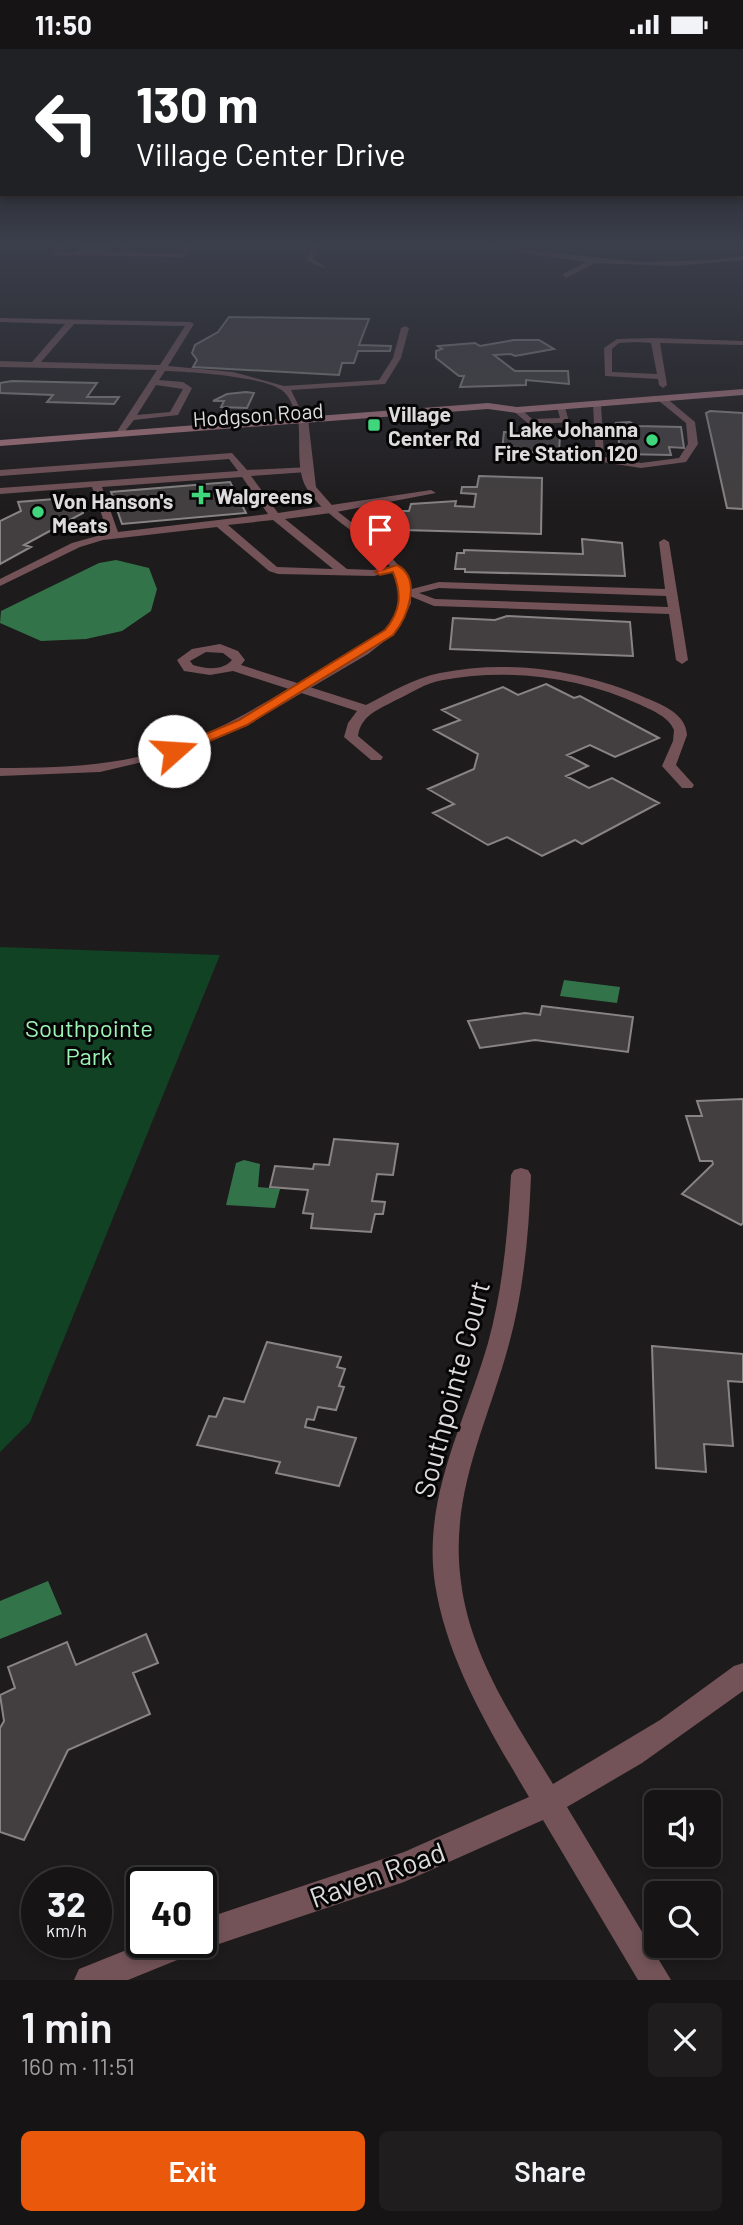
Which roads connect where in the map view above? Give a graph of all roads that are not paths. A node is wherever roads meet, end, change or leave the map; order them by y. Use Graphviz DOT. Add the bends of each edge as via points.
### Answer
graph roads {
  1 [pos="61,334"];
  2 [pos="184,334"];
  3 [pos="403,334"];
  4 [pos="655,340"];
  5 [pos="743,343"];
  6 [pos="0,365"];
  7 [pos="34,365"];
  8 [pos="161,370"];
  9 [pos="660,377"];
  10 [pos="150,381"];
  11 [pos="285,389"];
  12 [pos="743,392"];
  13 [pos="675,398"];
  14 [pos="662,399"];
  15 [pos="597,404"];
  16 [pos="561,407"];
  17 [pos="517,410"];
  18 [pos="130,418"];
  19 [pos="304,425"];
  20 [pos="121,433"];
  21 [pos="0,443"];
  22 [pos="0,453"];
  23 [pos="307,469"];
  24 [pos="244,473"];
  25 [pos="0,474"];
  26 [pos="96,484"];
  27 [pos="0,491"];
  28 [pos="431,493"];
  29 [pos="331,510"];
  30 [pos="275,516"];
  31 [pos="219,523"];
  32 [pos="114,535"];
  33 [pos="664,542"];
  34 [pos="397,568"];
  35 [pos="344,572"];
  36 [pos="0,583"];
  37 [pos="406,593"];
  38 [pos="671,593"];
  39 [pos="674,611"];
  40 [pos="682,660"];
  41 [pos="233,667"];
  42 [pos="300,688"];
  43 [pos="367,710"];
  44 [pos="376,757"];
  45 [pos="0,772"];
  46 [pos="687,785"];
  47 [pos="522,1175"];
  48 [pos="743,1675"];
  49 [pos="550,1804"];
  50 [pos="217,1930"];
  51 [pos="144,1958"];
  52 [pos="90,1980"];
  53 [pos="654,1980"];
  1 -- 7 [label="street"];
  2 -- 8 [label="street"];
  3 -- 11 [label="street" via="397,358 382,382"];
  4 -- 5 [label="street"];
  4 -- 9 [label="street"];
  4 -- 9 [label="street" via="617,341 608,348 608,374"];
  6 -- 7 [label="street"];
  7 -- 8 [label="street"];
  8 -- 10 [label="street"];
  8 -- 11 [label="street" via="256,378"];
  9 -- 13 [label="street"];
  10 -- 18 [label="street"];
  10 -- 18 [label="street" via="187,386 173,415"];
  11 -- 19 [label="street"];
  12 -- 13 [label="main road, Hodgson Road"];
  13 -- 14 [label="main road, Hodgson Road"];
  14 -- 15 [label="main road, Hodgson Road"];
  14 -- 15 [label="street" via="690,422 693,444 683,460 670,464 613,464 599,459"];
  15 -- 16 [label="main road, Hodgson Road"];
  16 -- 17 [label="main road, Hodgson Road"];
  16 -- 17 [label="street" via="566,418 562,422 531,423"];
  17 -- 19 [label="main road, Hodgson Road" via="499,415"];
  18 -- 20 [label="street"];
  19 -- 20 [label="main road, Hodgson Road"];
  19 -- 22 [label="main road, Hodgson Road"];
  19 -- 23 [label="street"];
  20 -- 21 [label="main road, Hodgson Road"];
  23 -- 24 [label="street"];
  23 -- 29 [label="street" via="315,495"];
  24 -- 25 [label="street" via="232,456"];
  24 -- 26 [label="street"];
  24 -- 30 [label="street"];
  26 -- 27 [label="street"];
  26 -- 32 [label="street"];
  28 -- 29 [label="street"];
  29 -- 30 [label="street"];
  29 -- 34 [label="street"];
  30 -- 31 [label="street"];
  30 -- 35 [label="street"];
  31 -- 32 [label="street"];
  31 -- 35 [label="street" via="273,569"];
  32 -- 36 [label="street" via="76,545"];
  33 -- 38 [label="street"];
  34 -- 35 [label="street"];
  34 -- 37 [label="street"];
  37 -- 38 [label="street" via="439,585"];
  37 -- 39 [label="street" via="434,602"];
  37 -- 42 [label="street" via="399,620 389,633"];
  38 -- 39 [label="street"];
  39 -- 40 [label="street"];
  41 -- 42 [label="street"];
  42 -- 43 [label="street"];
  42 -- 45 [label="street" via="219,735 158,756 82,770"];
  43 -- 44 [label="street" via="351,727 351,737"];
  43 -- 46 [label="street" via="438,676 469,672 604,683 663,711 679,725 681,735 669,766"];
  47 -- 49 [label="street, Southpointe Court" via="512,1278 494,1361 449,1498 445,1548 450,1598 466,1655"];
  48 -- 49 [label="street, Raven Road" via="654,1743"];
  49 -- 50 [label="street, Raven Road" via="430,1857"];
  49 -- 53 [label="street"];
  51 -- 52 [label="street"];
}
